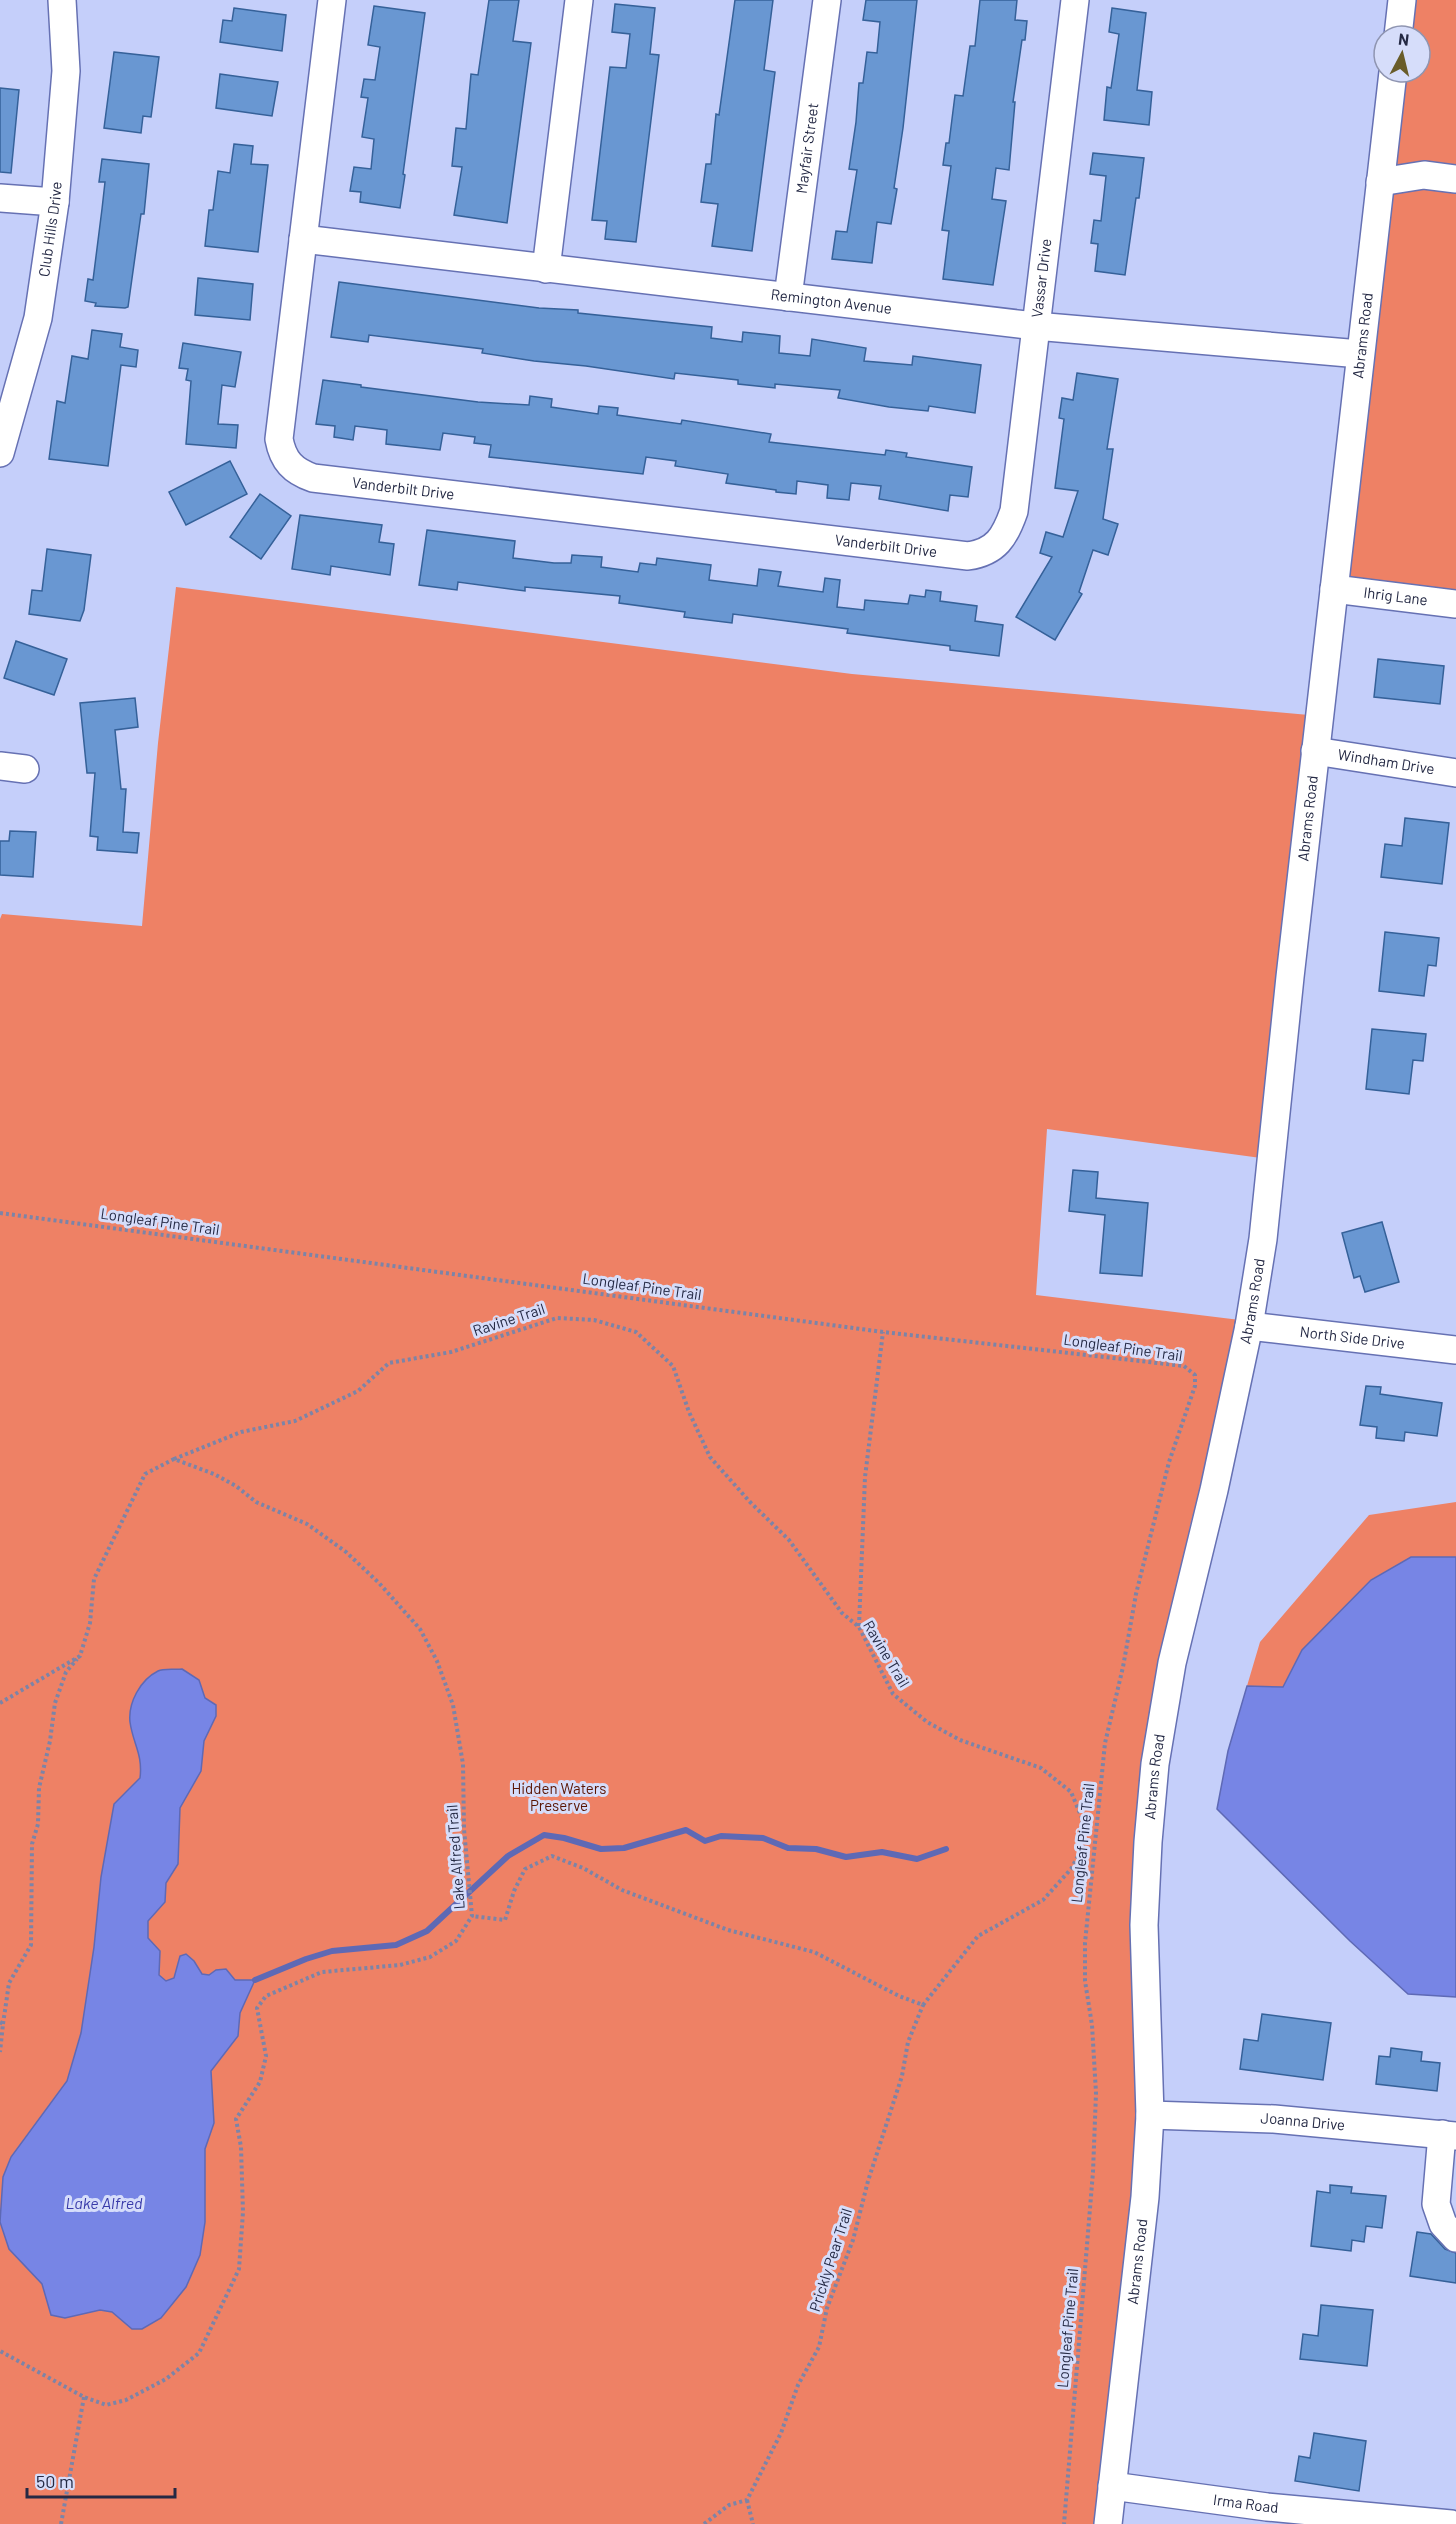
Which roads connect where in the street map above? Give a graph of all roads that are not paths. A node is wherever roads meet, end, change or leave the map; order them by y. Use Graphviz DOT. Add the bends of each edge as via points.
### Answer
graph roads {
  1 [pos="62,0"];
  2 [pos="332,0"];
  3 [pos="579,0"];
  4 [pos="827,0"];
  5 [pos="1075,0"];
  6 [pos="1402,0"];
  7 [pos="1399,24"];
  8 [pos="1392,84"];
  9 [pos="1456,179"];
  10 [pos="1380,182"];
  11 [pos="0,198"];
  12 [pos="55,202"];
  13 [pos="303,239"];
  14 [pos="546,269"];
  15 [pos="788,297"];
  16 [pos="1035,326"];
  17 [pos="1360,354"];
  18 [pos="0,453"];
  19 [pos="989,551"];
  20 [pos="1334,589"];
  21 [pos="1456,604"];
  22 [pos="1316,751"];
  23 [pos="1456,773"];
  24 [pos="1249,1326"];
  25 [pos="1456,1350"];
  26 [pos="1150,2115"];
  27 [pos="1449,2135"];
  28 [pos="1456,2238"];
  29 [pos="1112,2486"];
  30 [pos="1108,2524"];
  31 [pos="1451,2524"];
  1 -- 12 [label="street, Club Hills Drive" via="66,71"];
  2 -- 13 [label="street, Vanderbilt Drive"];
  3 -- 14 [label="street"];
  4 -- 15 [label="street, Mayfair Street"];
  5 -- 16 [label="street, Vassar Drive"];
  6 -- 7 [label="street"];
  8 -- 10 [label="street, Abrams Road"];
  9 -- 10 [label="street" via="1424,175"];
  10 -- 17 [label="street, Abrams Road"];
  11 -- 12 [label="street"];
  12 -- 18 [label="street, Club Hills Drive" via="38,318"];
  13 -- 14 [label="street, Remington Avenue"];
  13 -- 19 [label="street, Vanderbilt Drive" via="279,439 282,453 299,473 313,478 968,556"];
  14 -- 15 [label="street, Remington Avenue"];
  15 -- 16 [label="street, Remington Avenue"];
  16 -- 17 [label="street, Remington Avenue"];
  16 -- 19 [label="street, Vassar Drive" via="1014,511 1000,540"];
  17 -- 20 [label="street, Abrams Road"];
  20 -- 21 [label="street, Ihrig Lane"];
  20 -- 22 [label="street, Abrams Road"];
  22 -- 23 [label="street, Windham Drive"];
  22 -- 24 [label="street, Abrams Road" via="1263,1239"];
  24 -- 25 [label="street, North Side Drive"];
  24 -- 26 [label="street, Abrams Road" via="1172,1663 1155,1764 1144,1925"];
  26 -- 27 [label="street, Joanna Drive" via="1274,2119"];
  26 -- 29 [label="street, Abrams Road" via="1145,2197"];
  27 -- 28 [label="street" via="1436,2204 1443,2224"];
  29 -- 30 [label="street, Abrams Road"];
  29 -- 31 [label="street, Irma Road" via="1267,2507"];
}
